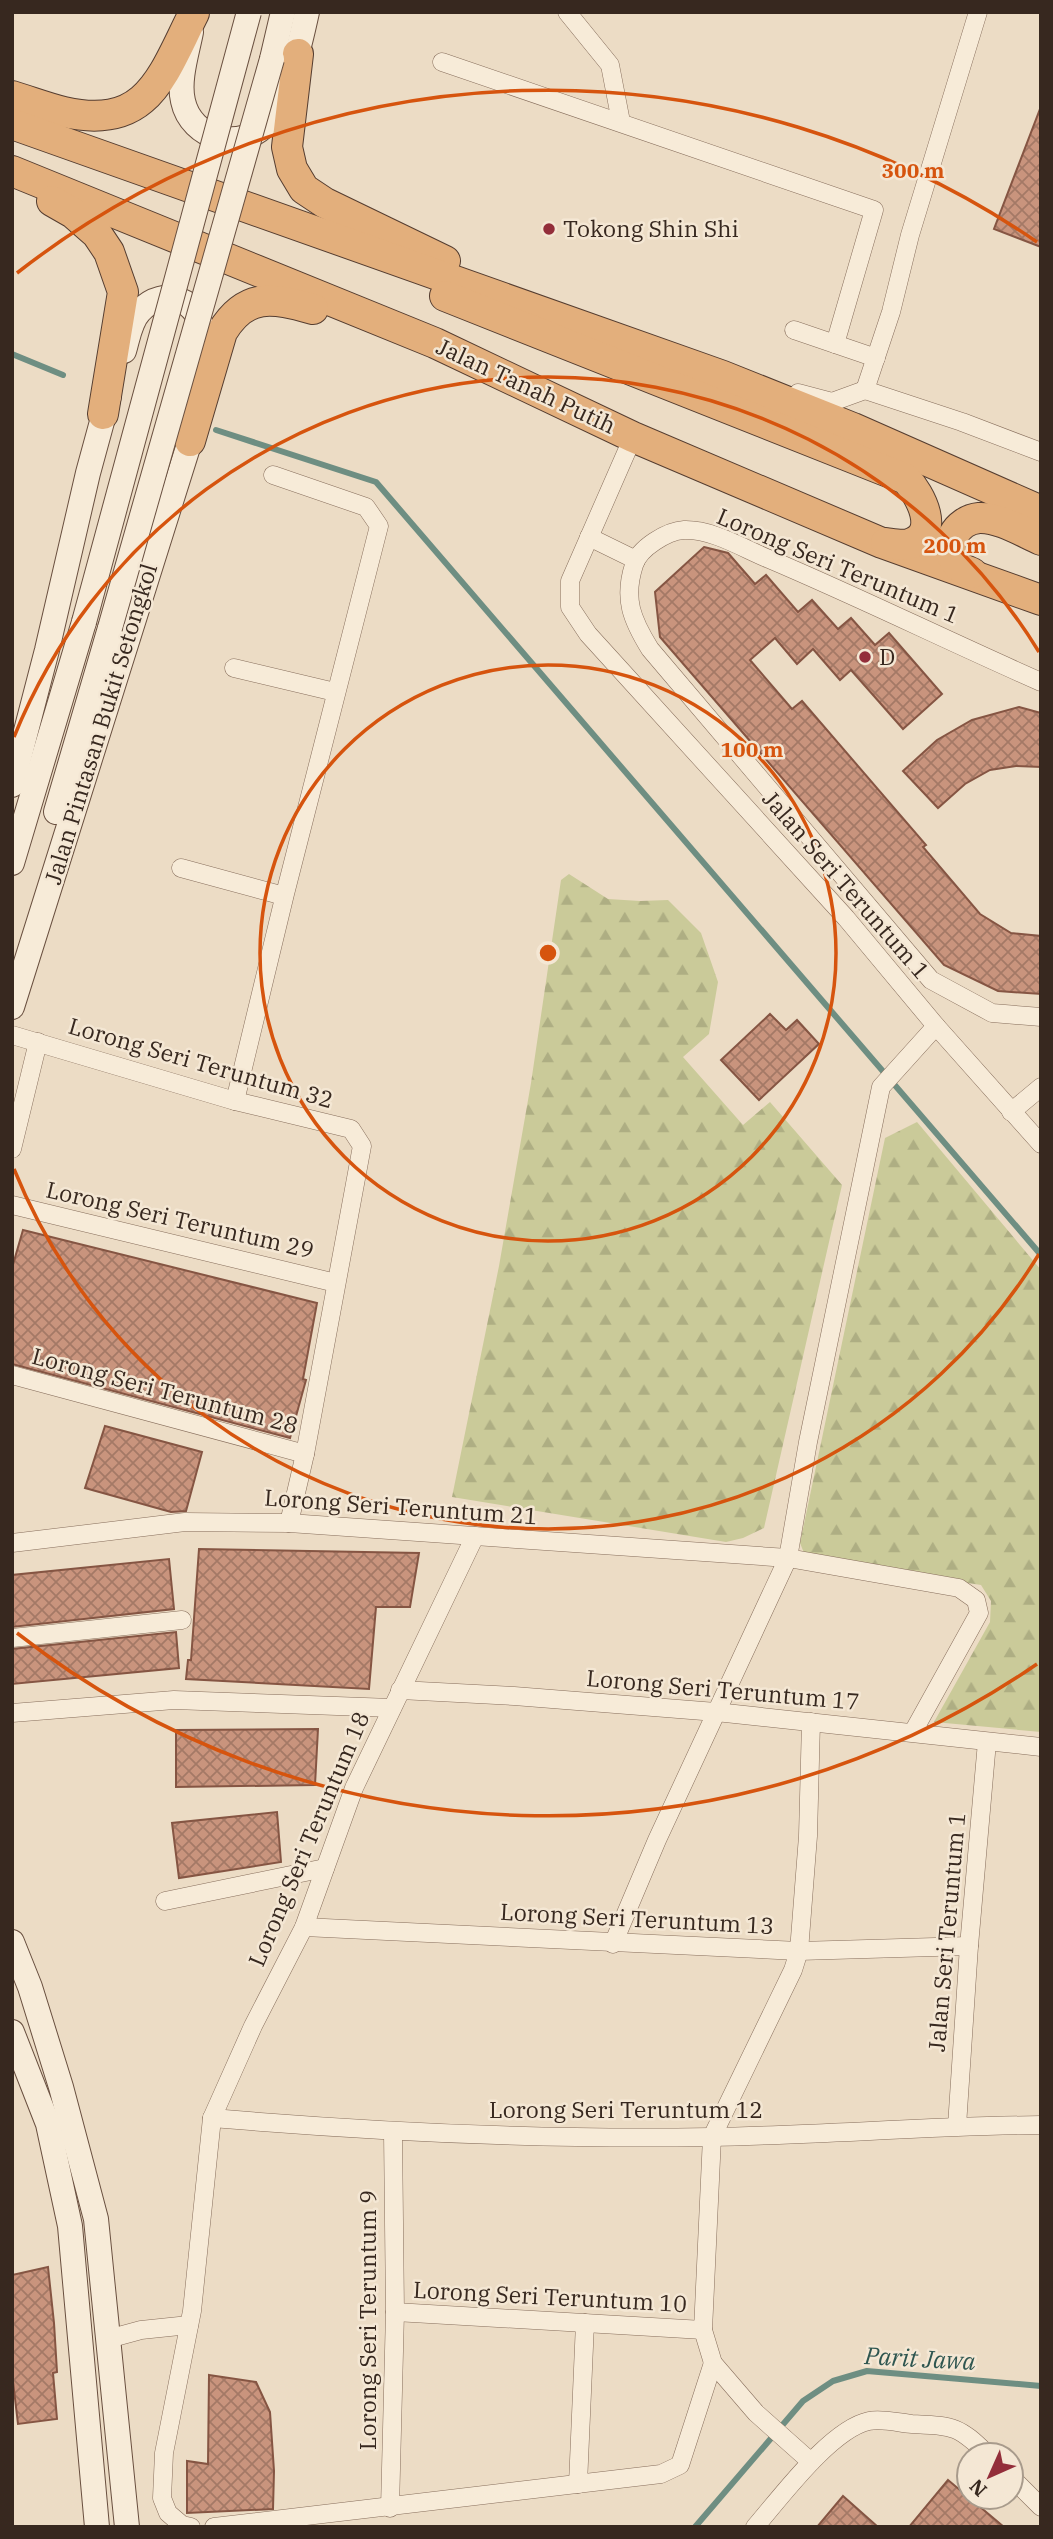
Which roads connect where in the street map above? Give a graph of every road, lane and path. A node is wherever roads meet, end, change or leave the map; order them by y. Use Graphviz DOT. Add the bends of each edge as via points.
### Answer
graph roads {
  1 [pos="248,12"];
  2 [pos="284,12"];
  3 [pos="307,12"];
  4 [pos="567,12"];
  5 [pos="194,13"];
  6 [pos="973,14"];
  7 [pos="298,54"];
  8 [pos="442,61"];
  9 [pos="12,96"];
  10 [pos="621,122"];
  11 [pos="12,124"];
  12 [pos="12,171"];
  13 [pos="12,178"];
  14 [pos="307,228"];
  15 [pos="505,298"];
  16 [pos="794,330"];
  17 [pos="435,343"];
  18 [pos="835,344"];
  19 [pos="876,358"];
  20 [pos="723,376"];
  21 [pos="865,390"];
  22 [pos="103,414"];
  23 [pos="633,437"];
  24 [pos="190,440"];
  25 [pos="1041,452"];
  26 [pos="273,475"];
  27 [pos="1041,511"];
  28 [pos="589,537"];
  29 [pos="1041,540"];
  30 [pos="882,543"];
  31 [pos="636,559"];
  32 [pos="972,574"];
  33 [pos="1041,600"];
  34 [pos="234,668"];
  35 [pos="1041,682"];
  36 [pos="335,692"];
  37 [pos="12,785"];
  38 [pos="12,863"];
  39 [pos="181,868"];
  40 [pos="284,896"];
  41 [pos="12,963"];
  42 [pos="12,1007"];
  43 [pos="1041,1017"];
  44 [pos="936,1026"];
  45 [pos="12,1035"];
  46 [pos="38,1042"];
  47 [pos="1041,1087"];
  48 [pos="235,1101"];
  49 [pos="1011,1112"];
  50 [pos="1041,1144"];
  51 [pos="12,1149"];
  52 [pos="12,1205"];
  53 [pos="336,1283"];
  54 [pos="12,1375"];
  55 [pos="305,1454"];
  56 [pos="289,1522"];
  57 [pos="475,1536"];
  58 [pos="12,1543"];
  59 [pos="788,1558"];
  60 [pos="182,1620"];
  61 [pos="12,1638"];
  62 [pos="400,1690"];
  63 [pos="392,1708"];
  64 [pos="716,1712"];
  65 [pos="12,1713"];
  66 [pos="811,1722"];
  67 [pos="914,1732"];
  68 [pos="988,1742"];
  69 [pos="1041,1747"];
  70 [pos="325,1868"];
  71 [pos="165,1901"];
  72 [pos="304,1927"];
  73 [pos="12,1942"];
  74 [pos="613,1944"];
  75 [pos="969,1946"];
  76 [pos="799,1951"];
  77 [pos="12,2032"];
  78 [pos="212,2118"];
  79 [pos="1041,2124"];
  80 [pos="957,2126"];
  81 [pos="393,2132"];
  82 [pos="712,2137"];
  83 [pos="395,2312"];
  84 [pos="585,2323"];
  85 [pos="189,2325"];
  86 [pos="703,2330"];
  87 [pos="108,2339"];
  88 [pos="713,2363"];
  89 [pos="974,2441"];
  90 [pos="811,2462"];
  91 [pos="578,2484"];
  92 [pos="1025,2491"];
  93 [pos="1041,2507"];
  94 [pos="390,2508"];
  95 [pos="97,2527"];
  96 [pos="127,2527"];
  97 [pos="191,2527"];
  98 [pos="215,2527"];
  99 [pos="755,2527"];
  1 -- 38 [label="main road, bridge" via="84,622"];
  2 -- 41 [label="main road, Jalan Pintasan Bukit Setongkol, bridge"];
  3 -- 7 [label="main road"];
  4 -- 10 [label="street" via="610,65"];
  5 -- 7 [label="main road" via="182,98 191,120 211,136 236,139 265,125 275,113"];
  5 -- 9 [label="highway" via="155,84 129,110 89,116"];
  6 -- 19 [label="street"];
  7 -- 15 [label="highway" via="287,147 292,169 304,189 428,251"];
  8 -- 10 [label="street"];
  10 -- 18 [label="street" via="874,210"];
  11 -- 14 [label="highway"];
  12 -- 17 [label="highway, Jalan Tanah Putih"];
  13 -- 22 [label="highway" via="74,213 97,233 114,264 123,292"];
  14 -- 15 [label="highway"];
  14 -- 30 [label="highway" via="350,255 468,306 906,479 927,514 923,531 907,545"];
  15 -- 20 [label="highway"];
  16 -- 18 [label="street"];
  17 -- 23 [label="highway, Jalan Tanah Putih"];
  17 -- 24 [label="highway" via="289,303 259,301 240,310 222,332"];
  18 -- 19 [label="street"];
  19 -- 21 [label="street"];
  20 -- 21 [label="street" via="757,380 832,402"];
  20 -- 27 [label="highway"];
  21 -- 25 [label="street"];
  22 -- 24 [label="main road, Jalan Pintasan Bukit Setongkol" via="134,320 156,300 177,299 196,311 202,328"];
  22 -- 37 [label="main road"];
  23 -- 28 [label="street, Jalan Seri Teruntum 1"];
  23 -- 30 [label="highway, Jalan Tanah Putih"];
  24 -- 42 [label="main road, Jalan Pintasan Bukit Setongkol"];
  26 -- 36 [label="street" via="366,507 379,526"];
  28 -- 31 [label="street"];
  28 -- 44 [label="street, Jalan Seri Teruntum 1" via="570,581 570,607 587,634 846,918"];
  29 -- 32 [label="highway" via="1000,522 965,521 953,533 950,549 957,565"];
  30 -- 32 [label="highway, Jalan Tanah Putih"];
  31 -- 35 [label="street, Lorong Seri Teruntum 1" via="660,537 684,530 709,534"];
  31 -- 43 [label="street" via="629,581 630,601 635,624 650,649 931,980 992,1013"];
  32 -- 33 [label="highway, Jalan Tanah Putih"];
  34 -- 36 [label="street"];
  36 -- 40 [label="street"];
  39 -- 40 [label="street"];
  40 -- 48 [label="street"];
  44 -- 49 [label="street, Jalan Seri Teruntum 1"];
  44 -- 59 [label="street" via="881,1087"];
  45 -- 46 [label="street, Lorong Seri Teruntum 32"];
  46 -- 48 [label="street, Lorong Seri Teruntum 32"];
  46 -- 51 [label="street"];
  47 -- 49 [label="street"];
  48 -- 53 [label="street, Lorong Seri Teruntum 32" via="351,1129 362,1146"];
  49 -- 50 [label="street, Jalan Seri Teruntum 1"];
  52 -- 53 [label="street, Lorong Seri Teruntum 29"];
  53 -- 55 [label="street"];
  54 -- 55 [label="street, Lorong Seri Teruntum 28"];
  55 -- 56 [label="street"];
  56 -- 57 [label="street, Lorong Seri Teruntum 21"];
  56 -- 58 [label="street, Lorong Seri Teruntum 21" via="185,1522"];
  57 -- 59 [label="street, Lorong Seri Teruntum 21"];
  57 -- 62 [label="street, Lorong Seri Teruntum 18"];
  59 -- 64 [label="street"];
  59 -- 67 [label="street, Lorong Seri Teruntum 21" via="959,1588 976,1600 979,1614"];
  60 -- 61 [label="street"];
  62 -- 63 [label="street, Lorong Seri Teruntum 18"];
  62 -- 64 [label="street, Lorong Seri Teruntum 17"];
  63 -- 65 [label="street" via="174,1700"];
  63 -- 70 [label="street, Lorong Seri Teruntum 18" via="354,1788"];
  64 -- 66 [label="street, Lorong Seri Teruntum 17"];
  64 -- 74 [label="street"];
  66 -- 67 [label="street, Lorong Seri Teruntum 17"];
  66 -- 76 [label="street"];
  67 -- 68 [label="street, Lorong Seri Teruntum 17"];
  68 -- 69 [label="street, Lorong Seri Teruntum 17"];
  68 -- 75 [label="street, Jalan Seri Teruntum 1"];
  70 -- 71 [label="street"];
  70 -- 72 [label="street, Lorong Seri Teruntum 18"];
  72 -- 74 [label="street, Lorong Seri Teruntum 13"];
  72 -- 78 [label="street, Lorong Seri Teruntum 18"];
  73 -- 87 [label="main road" via="61,2087 96,2219"];
  74 -- 76 [label="street, Lorong Seri Teruntum 13"];
  75 -- 76 [label="street, Lorong Seri Teruntum 13"];
  75 -- 80 [label="street, Jalan Seri Teruntum 1"];
  76 -- 82 [label="street"];
  77 -- 95 [label="main road" via="48,2124 70,2226"];
  78 -- 81 [label="street, Lorong Seri Teruntum 12"];
  78 -- 85 [label="street, Lorong Seri Teruntum 18"];
  79 -- 80 [label="street, Lorong Seri Teruntum 12"];
  80 -- 82 [label="street, Lorong Seri Teruntum 12"];
  81 -- 82 [label="street, Lorong Seri Teruntum 12"];
  81 -- 83 [label="street, Lorong Seri Teruntum 9"];
  82 -- 86 [label="street"];
  83 -- 84 [label="street, Lorong Seri Teruntum 10"];
  83 -- 94 [label="street, Lorong Seri Teruntum 9"];
  84 -- 86 [label="street, Lorong Seri Teruntum 10"];
  84 -- 91 [label="street"];
  85 -- 87 [label="street" via="141,2329"];
  85 -- 97 [label="street, Lorong Seri Teruntum 18" via="164,2453 162,2498 168,2513"];
  86 -- 88 [label="street"];
  87 -- 96 [label="main road"];
  88 -- 90 [label="street" via="755,2413"];
  88 -- 91 [label="street" via="680,2465 661,2474"];
  89 -- 90 [label="street" via="953,2426 869,2421 843,2434"];
  90 -- 99 [label="street"];
  91 -- 94 [label="street"];
  92 -- 93 [label="street"];
  94 -- 98 [label="street"];
}
